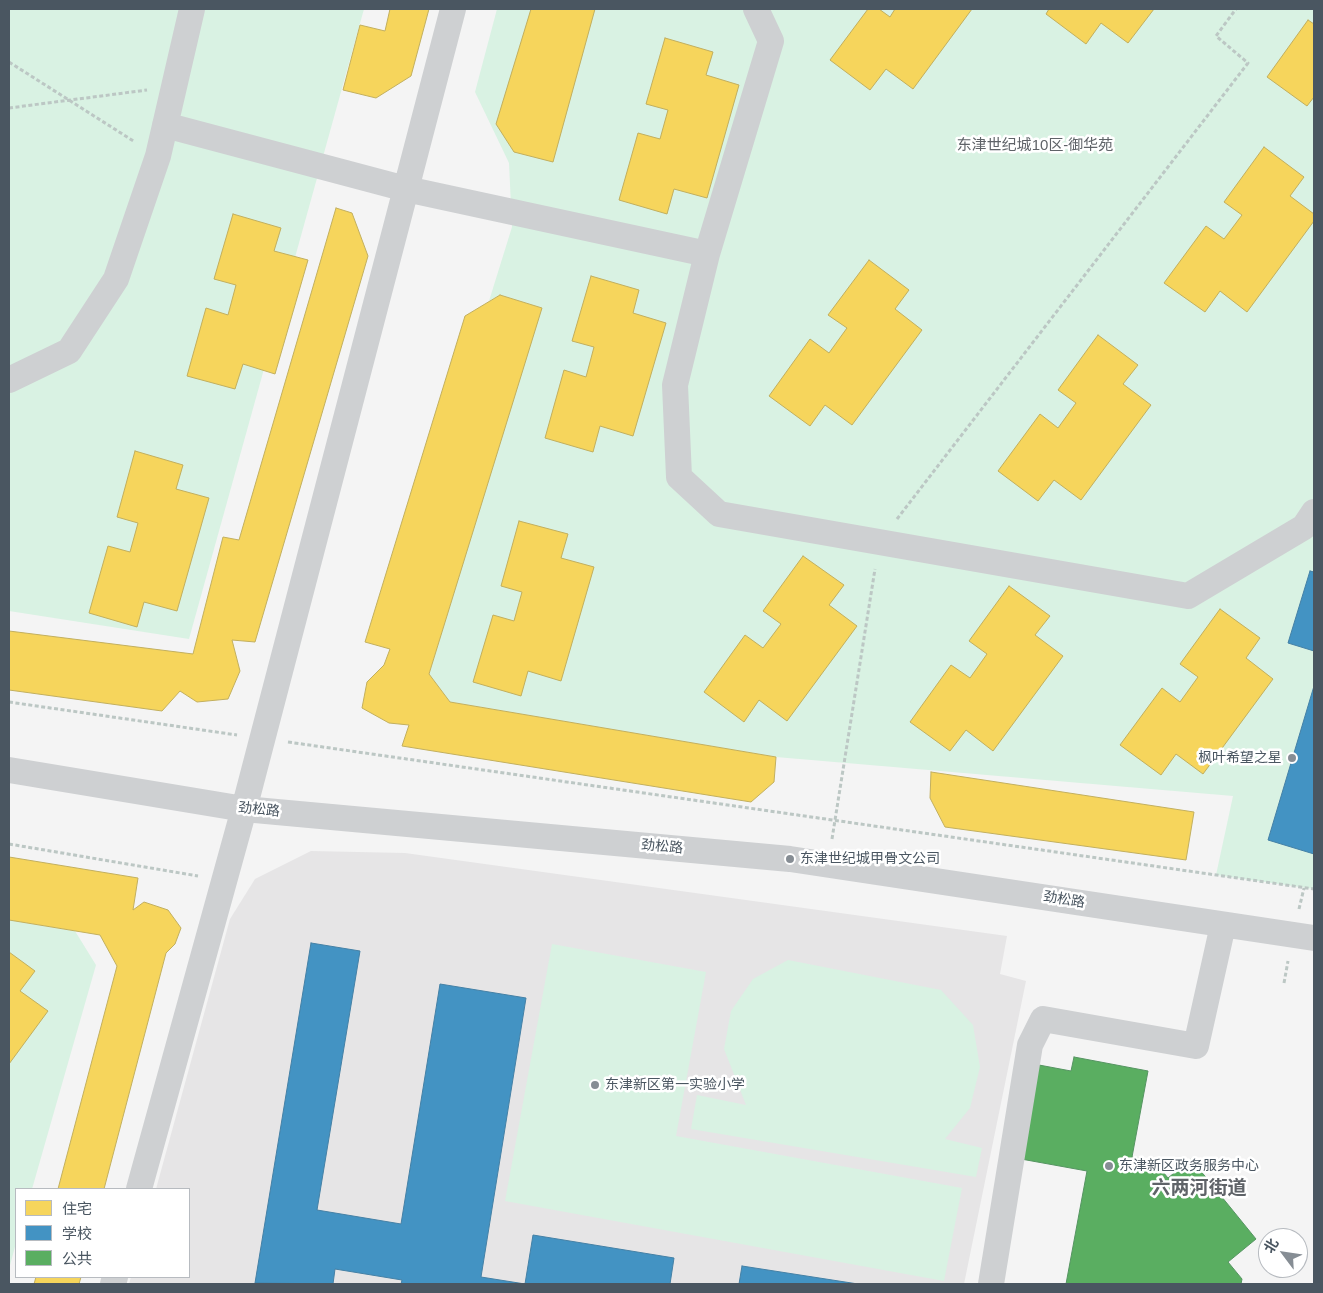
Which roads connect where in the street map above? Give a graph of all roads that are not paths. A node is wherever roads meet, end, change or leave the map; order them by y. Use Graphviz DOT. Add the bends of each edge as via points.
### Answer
graph roads {
  1 [pos="192,9"];
  2 [pos="453,9"];
  3 [pos="756,9"];
  4 [pos="165,125"];
  5 [pos="406,189"];
  6 [pos="707,254"];
  7 [pos="9,380"];
  8 [pos="1314,512"];
  9 [pos="9,770"];
  10 [pos="244,809"];
  11 [pos="1223,925"];
  12 [pos="1314,938"];
  13 [pos="139,1188"];
  14 [pos="991,1284"];
  1 -- 4 [label="street"];
  2 -- 5 [label="street"];
  3 -- 6 [label="street" via="771,41"];
  4 -- 5 [label="street"];
  4 -- 7 [label="street" via="158,156 116,278 69,351"];
  5 -- 6 [label="street"];
  5 -- 10 [label="street"];
  6 -- 8 [label="street" via="675,385 679,478 719,514 1188,596 1304,527"];
  9 -- 10 [label="street, 劲松路"];
  10 -- 11 [label="street, 劲松路" via="790,858"];
  10 -- 13 [label="street"];
  11 -- 12 [label="street, 劲松路"];
  11 -- 14 [label="street" via="1196,1046 1043,1018 1030,1045"];
}
